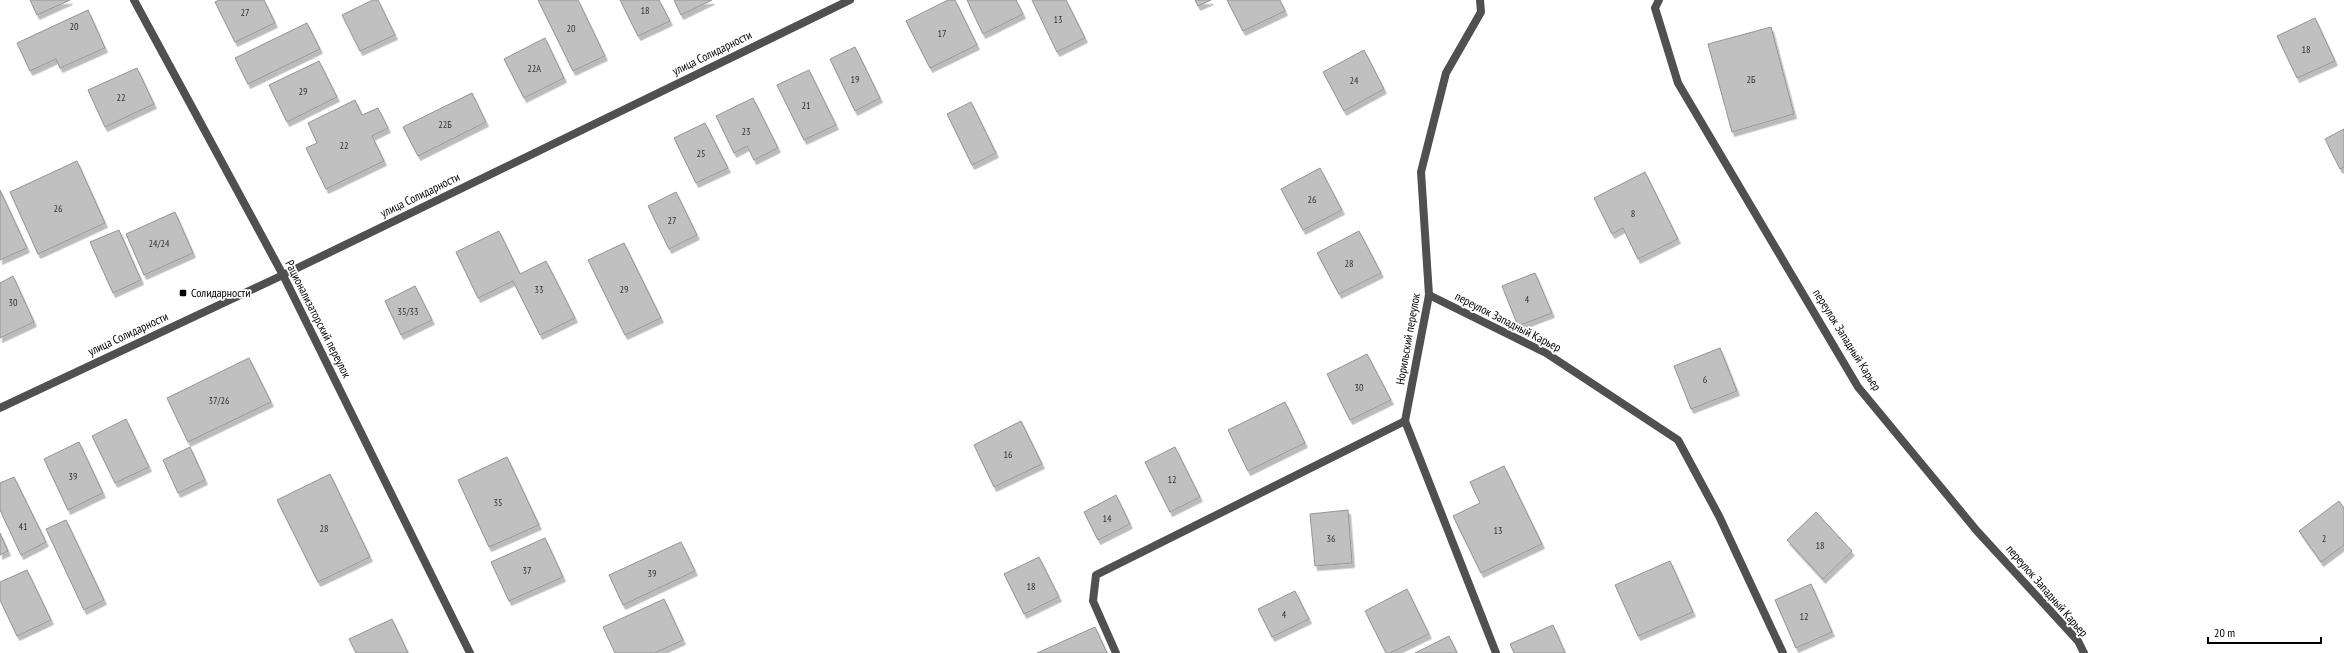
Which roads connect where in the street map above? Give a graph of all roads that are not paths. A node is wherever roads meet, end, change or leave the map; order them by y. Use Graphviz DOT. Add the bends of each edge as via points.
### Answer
graph roads {
  1 [pos="134,0"];
  2 [pos="850,0"];
  3 [pos="1480,0"];
  4 [pos="1659,0"];
  5 [pos="283,275"];
  6 [pos="1429,295"];
  7 [pos="0,408"];
  8 [pos="1405,421"];
  9 [pos="470,653"];
  10 [pos="1116,653"];
  11 [pos="1496,653"];
  12 [pos="1783,653"];
  13 [pos="2084,653"];
  1 -- 5 [label="street, Рационализаторский переулок"];
  2 -- 5 [label="street, улица Солидарности"];
  3 -- 6 [label="street, Норильский переулок" via="1480,12 1446,73 1421,172"];
  4 -- 13 [label="street, переулок Западный Карьер" via="1655,8 1678,82 1858,387 1977,530 2078,641"];
  5 -- 7 [label="street, улица Солидарности"];
  5 -- 9 [label="street, Рационализаторский переулок"];
  6 -- 8 [label="street, Норильский переулок"];
  6 -- 12 [label="street, переулок Западный Карьер" via="1546,354 1678,440 1719,516"];
  8 -- 10 [label="street" via="1096,575 1093,601"];
  8 -- 11 [label="street"];
}
